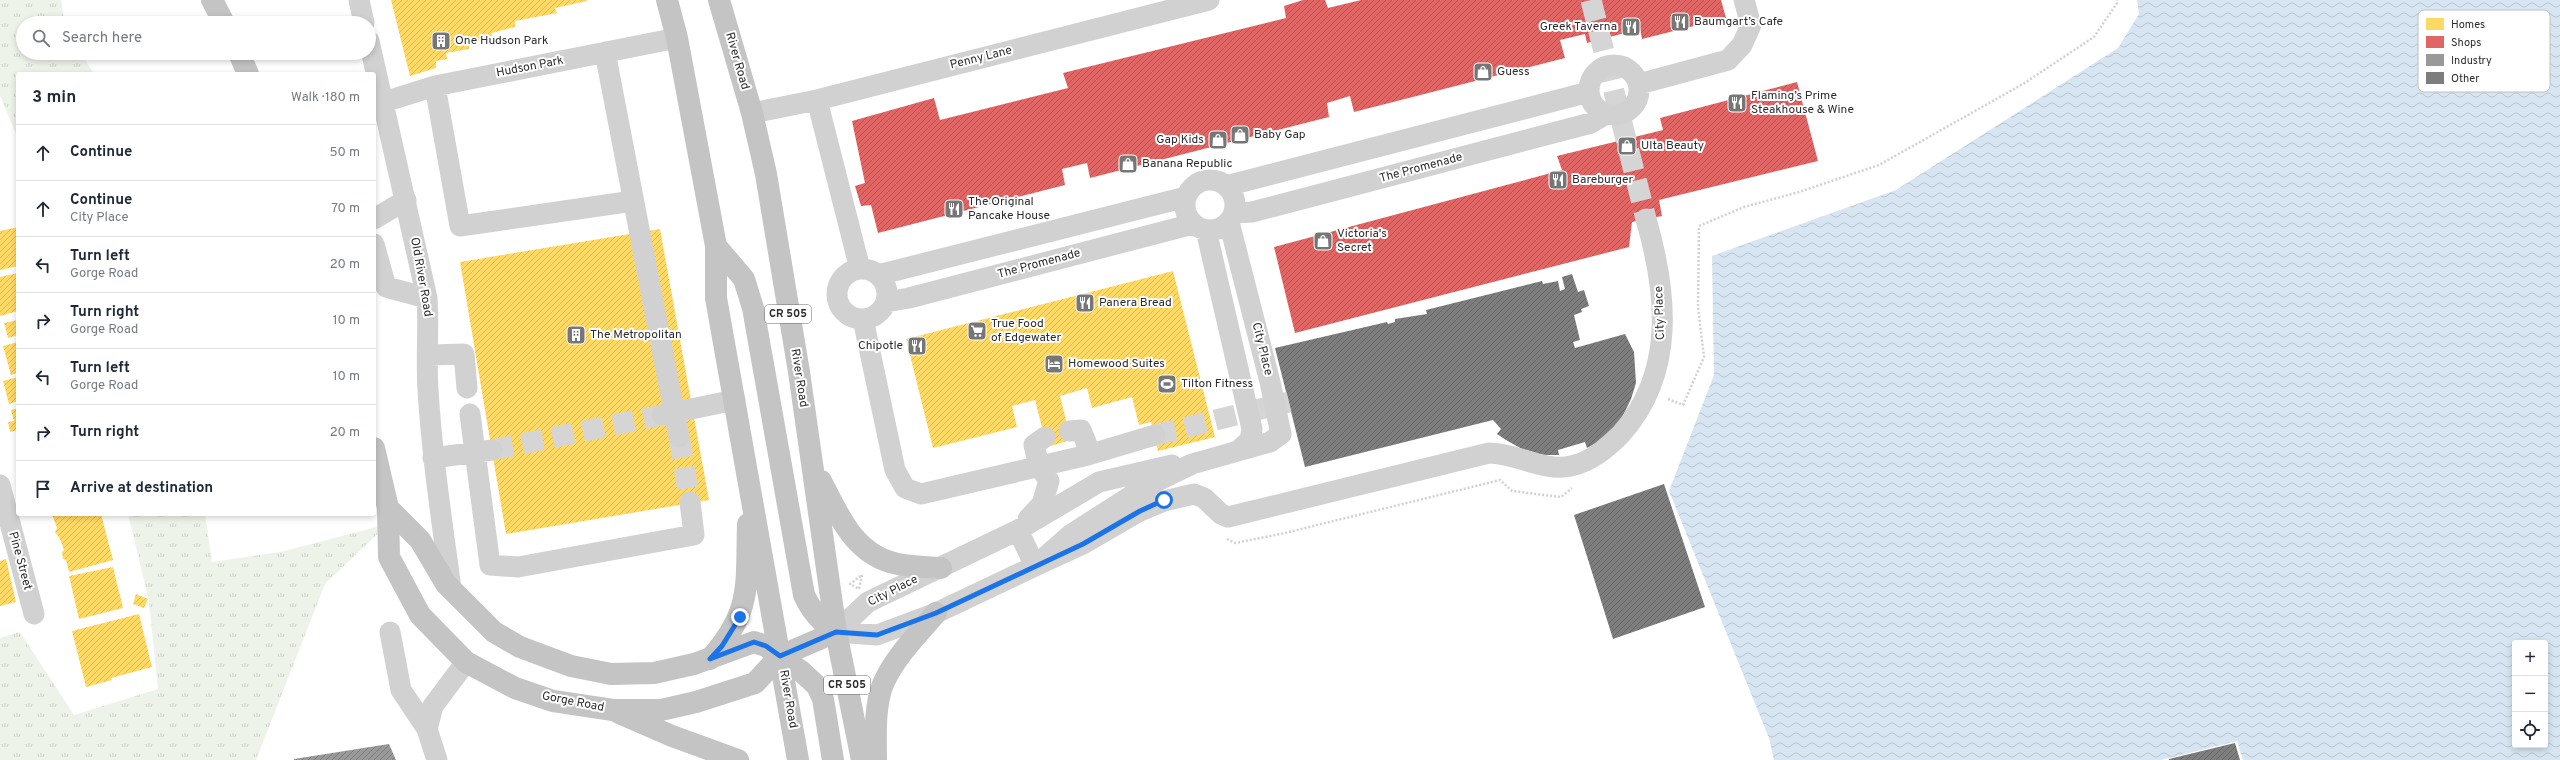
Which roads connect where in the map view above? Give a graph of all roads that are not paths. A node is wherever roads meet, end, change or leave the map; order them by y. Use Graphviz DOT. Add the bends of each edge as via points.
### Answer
graph roads {
  1 [pos="212,0"];
  2 [pos="358,0"];
  3 [pos="667,0"];
  4 [pos="719,0"];
  5 [pos="1209,0"];
  6 [pos="1744,0"];
  7 [pos="220,16"];
  8 [pos="362,16"];
  9 [pos="677,38"];
  10 [pos="604,52"];
  11 [pos="242,60"];
  12 [pos="374,60"];
  13 [pos="247,72"];
  14 [pos="1639,84"];
  15 [pos="435,86"];
  16 [pos="1589,92"];
  17 [pos="817,100"];
  18 [pos="385,105"];
  19 [pos="752,113"];
  20 [pos="1606,114"];
  21 [pos="1226,186"];
  22 [pos="1186,197"];
  23 [pos="406,200"];
  24 [pos="633,201"];
  25 [pos="376,218"];
  26 [pos="1231,218"];
  27 [pos="1646,219"];
  28 [pos="1199,227"];
  29 [pos="716,246"];
  30 [pos="376,251"];
  31 [pos="869,272"];
  32 [pos="427,298"];
  33 [pos="886,302"];
  34 [pos="863,319"];
  35 [pos="429,356"];
  36 [pos="467,388"];
  37 [pos="735,400"];
  38 [pos="470,414"];
  39 [pos="668,414"];
  40 [pos="1069,431"];
  41 [pos="1155,435"];
  42 [pos="679,437"];
  43 [pos="1045,437"];
  44 [pos="1239,450"];
  45 [pos="482,451"];
  46 [pos="1088,455"];
  47 [pos="376,457"];
  48 [pos="433,458"];
  49 [pos="812,463"];
  50 [pos="1192,464"];
  51 [pos="1039,466"];
  52 [pos="749,477"];
  53 [pos="0,485"];
  54 [pos="690,502"];
  55 [pos="388,508"];
  56 [pos="6,529"];
  57 [pos="1018,530"];
  58 [pos="1035,566"];
  59 [pos="941,568"];
  60 [pos="451,589"];
  61 [pos="936,613"];
  62 [pos="34,614"];
  63 [pos="390,632"];
  64 [pos="836,632"];
  65 [pos="780,656"];
  66 [pos="710,659"];
  67 [pos="466,662"];
  68 [pos="613,710"];
  69 [pos="427,729"];
  70 [pos="437,760"];
  71 [pos="738,760"];
  72 [pos="798,760"];
  73 [pos="833,760"];
  74 [pos="862,760"];
  75 [pos="876,760"];
  1 -- 7 [label="main road"];
  2 -- 8 [label="street"];
  3 -- 9 [label="main road, River Road"];
  4 -- 19 [label="main road, River Road / CR 505"];
  5 -- 17 [label="street, Penny Lane"];
  6 -- 14 [label="street" via="1751,26 1742,45 1728,60"];
  9 -- 10 [label="street, Hudson Park"];
  9 -- 29 [label="main road, River Road"];
  10 -- 15 [label="street, Hudson Park"];
  10 -- 24 [label="street"];
  11 -- 13 [label="main road"];
  12 -- 18 [label="street, Old River Road"];
  14 -- 16 [label="street" via="1631,70 1615,65 1607,66 1593,76"];
  14 -- 20 [label="street" via="1638,99 1634,106 1622,114"];
  15 -- 18 [label="street, Hudson Park"];
  15 -- 24 [label="street" via="460,226"];
  16 -- 20 [label="street" via="1594,106"];
  16 -- 21 [label="street"];
  17 -- 19 [label="street, Penny Lane"];
  17 -- 31 [label="street"];
  18 -- 23 [label="street, Old River Road"];
  19 -- 49 [label="main road, River Road / CR 505" via="766,174"];
  20 -- 26 [label="street, The Promenade" via="1591,123"];
  21 -- 22 [label="street" via="1218,181 1198,182 1190,188"];
  21 -- 26 [label="street" via="1235,203"];
  22 -- 28 [label="street" via="1184,207 1187,216"];
  22 -- 31 [label="street"];
  23 -- 25 [label="street"];
  23 -- 32 [label="street, Old River Road"];
  24 -- 39 [label="street"];
  26 -- 28 [label="street" via="1221,228"];
  26 -- 44 [label="street, City Place" via="1281,434 1270,442"];
  27 -- 58 [label="street, City Place" via="1658,259 1663,337 1656,372 1645,400 1631,422 1594,458 1573,466 1557,468 1503,453 1488,454 1228,517 1204,498 1194,494 1164,500 1083,544"];
  28 -- 33 [label="street, The Promenade"];
  28 -- 44 [label="street" via="1252,429 1250,440"];
  29 -- 37 [label="main road, River Road" via="716,298"];
  29 -- 64 [label="main road" via="744,279 754,308 804,596 821,622"];
  30 -- 32 [label="street" via="386,287"];
  31 -- 33 [label="street" via="884,283 887,292"];
  31 -- 34 [label="street" via="850,271 842,277 836,296 845,313"];
  32 -- 35 [label="street, Old River Road"];
  33 -- 34 [label="street" via="881,311 873,317"];
  34 -- 51 [label="street" via="896,470 905,488 921,494"];
  35 -- 36 [label="street" via="464,354"];
  35 -- 48 [label="street, Old River Road" via="428,388"];
  37 -- 39 [label="street"];
  37 -- 52 [label="main road, River Road"];
  38 -- 45 [label="street"];
  39 -- 42 [label="street"];
  40 -- 46 [label="street" via="1081,430"];
  41 -- 46 [label="street"];
  43 -- 51 [label="street" via="1034,444"];
  44 -- 50 [label="street, City Place"];
  45 -- 48 [label="street"];
  45 -- 54 [label="street" via="490,565 518,567 694,535"];
  46 -- 51 [label="street"];
  47 -- 55 [label="main road, Gorge Road"];
  48 -- 60 [label="street, Old River Road"];
  49 -- 59 [label="main road" via="850,536 872,555 898,564"];
  49 -- 64 [label="main road, River Road / CR 505"];
  50 -- 57 [label="street, City Place" via="1167,466 1099,482"];
  50 -- 58 [label="street, City Place" via="1133,495 1070,535"];
  51 -- 57 [label="street" via="1049,481 1042,504"];
  52 -- 65 [label="main road, River Road"];
  52 -- 66 [label="main road" via="747,584 740,617 722,646"];
  53 -- 56 [label="street, Pine Street"];
  55 -- 60 [label="main road" via="420,540"];
  55 -- 67 [label="main road, Gorge Road" via="389,557 420,615"];
  56 -- 62 [label="street, Pine Street"];
  57 -- 58 [label="street"];
  57 -- 59 [label="street, City Place"];
  58 -- 61 [label="street, City Place"];
  59 -- 64 [label="street, City Place" via="868,602"];
  60 -- 66 [label="main road" via="494,632 520,647 570,666 611,674 654,673"];
  61 -- 64 [label="street, City Place" via="877,635"];
  61 -- 75 [label="main road" via="905,649 883,685 877,718"];
  63 -- 69 [label="street" via="401,690"];
  64 -- 65 [label="main road, Gorge Road"];
  64 -- 74 [label="main road, River Road / CR 505"];
  65 -- 66 [label="main road" via="766,646 754,642"];
  65 -- 68 [label="main road, Gorge Road" via="755,683 661,710"];
  65 -- 72 [label="main road, River Road"];
  65 -- 73 [label="main road" via="814,684 823,699"];
  67 -- 68 [label="main road, Gorge Road" via="515,688 553,701"];
  67 -- 69 [label="street" via="433,706"];
  68 -- 71 [label="main road" via="672,736"];
  69 -- 70 [label="street"];
}
